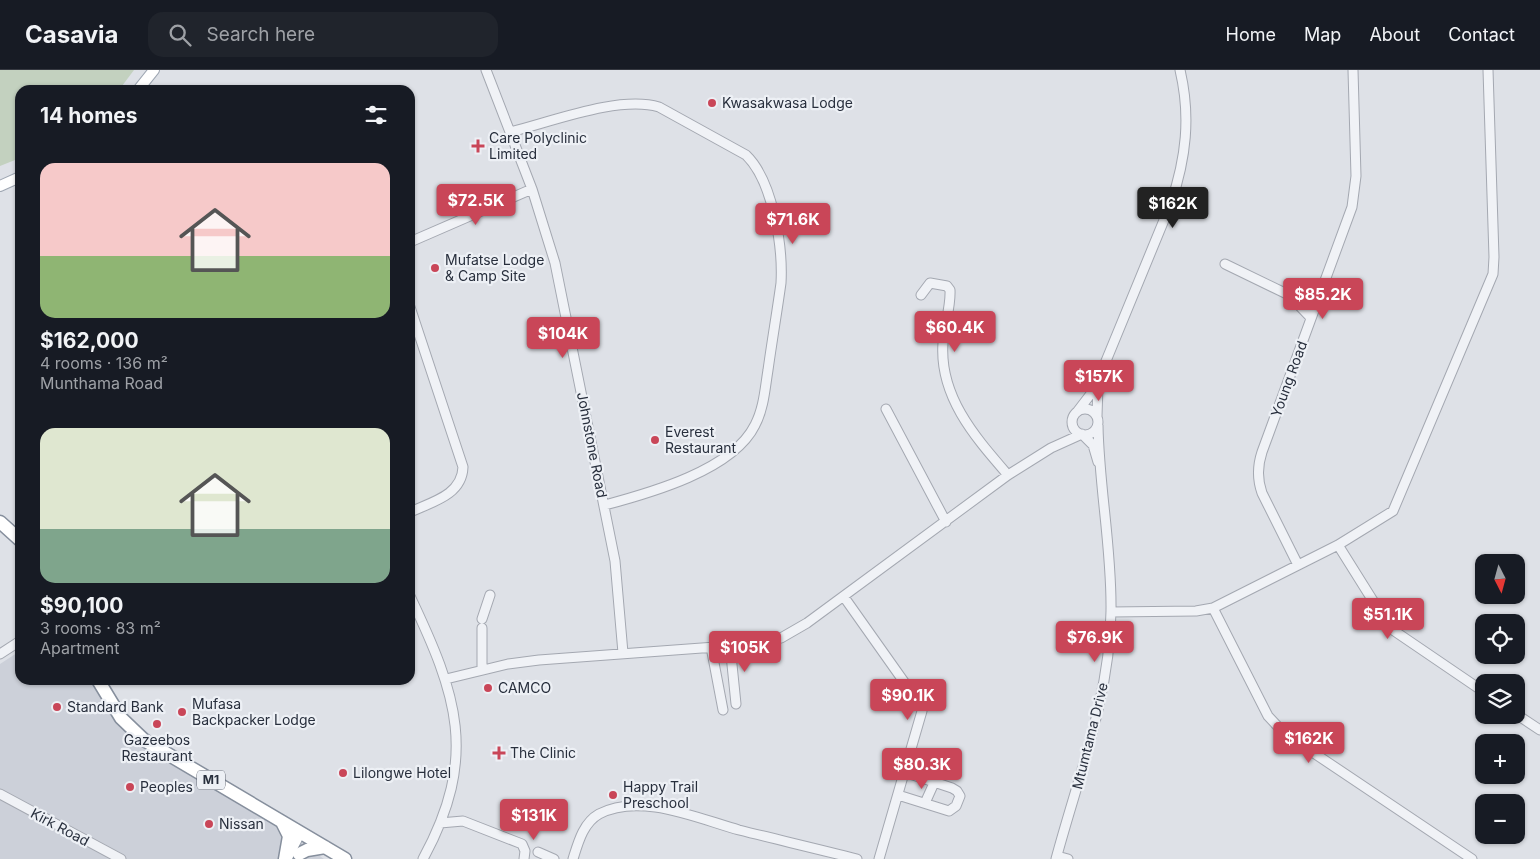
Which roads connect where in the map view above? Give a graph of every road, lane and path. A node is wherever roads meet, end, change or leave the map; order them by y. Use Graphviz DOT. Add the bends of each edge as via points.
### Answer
graph roads {
  1 [pos="154,70"];
  2 [pos="486,70"];
  3 [pos="1180,70"];
  4 [pos="1353,70"];
  5 [pos="1488,70"];
  6 [pos="142,85"];
  7 [pos="510,132"];
  8 [pos="15,179"];
  9 [pos="0,186"];
  10 [pos="532,188"];
  11 [pos="415,240"];
  12 [pos="1225,264"];
  13 [pos="921,295"];
  14 [pos="1311,318"];
  15 [pos="415,322"];
  16 [pos="1099,378"];
  17 [pos="886,409"];
  18 [pos="1075,416"];
  19 [pos="1097,421"];
  20 [pos="1082,434"];
  21 [pos="1050,448"];
  22 [pos="1098,462"];
  23 [pos="1008,475"];
  24 [pos="605,505"];
  25 [pos="415,510"];
  26 [pos="0,522"];
  27 [pos="946,522"];
  28 [pos="15,536"];
  29 [pos="1338,545"];
  30 [pos="1298,565"];
  31 [pos="490,596"];
  32 [pos="844,597"];
  33 [pos="415,607"];
  34 [pos="1213,608"];
  35 [pos="1111,612"];
  36 [pos="15,644"];
  37 [pos="730,645"];
  38 [pos="711,647"];
  39 [pos="623,652"];
  40 [pos="0,654"];
  41 [pos="482,670"];
  42 [pos="446,679"];
  43 [pos="101,685"];
  44 [pos="1475,686"];
  45 [pos="736,704"];
  46 [pos="723,710"];
  47 [pos="1525,720"];
  48 [pos="1540,730"];
  49 [pos="904,772"];
  50 [pos="934,783"];
  51 [pos="0,794"];
  52 [pos="898,795"];
  53 [pos="925,803"];
  54 [pos="282,822"];
  55 [pos="440,823"];
  56 [pos="304,835"];
  57 [pos="325,847"];
  58 [pos="538,852"];
  59 [pos="297,856"];
  60 [pos="1057,857"];
  61 [pos="121,859"];
  62 [pos="286,859"];
  63 [pos="345,859"];
  64 [pos="422,859"];
  65 [pos="524,859"];
  66 [pos="554,859"];
  67 [pos="573,859"];
  68 [pos="858,859"];
  69 [pos="879,859"];
  70 [pos="1068,859"];
  71 [pos="1472,859"];
  1 -- 6 [label="main road"];
  2 -- 7 [label="street, Johnstone Road"];
  3 -- 16 [label="street" via="1187,117 1181,174"];
  4 -- 14 [label="street, Young Road" via="1354,197"];
  5 -- 29 [label="street" via="1494,257 1491,281 1451,368 1398,502 1382,518"];
  7 -- 10 [label="street, Johnstone Road"];
  7 -- 24 [label="street" via="625,104 659,107 746,154 753,161 763,178 778,233 781,284 762,407 752,430 736,450 712,465"];
  8 -- 9 [label="main road"];
  10 -- 11 [label="street"];
  10 -- 24 [label="street, Johnstone Road" via="555,263"];
  12 -- 14 [label="street" via="1289,295"];
  13 -- 23 [label="street" via="930,283 947,286 950,290 942,344 955,404 965,422"];
  14 -- 30 [label="street, Young Road" via="1262,452 1258,474 1262,493"];
  15 -- 25 [label="street" via="463,468 463,478 454,489"];
  16 -- 18 [label="street"];
  16 -- 19 [label="street"];
  17 -- 27 [label="street"];
  18 -- 19 [label="street" via="1081,410 1090,410"];
  18 -- 20 [label="street" via="1074,428"];
  18 -- 21 [label="street" via="1064,435"];
  19 -- 20 [label="street" via="1093,432"];
  19 -- 22 [label="street"];
  20 -- 21 [label="street"];
  20 -- 22 [label="street" via="1093,445"];
  21 -- 23 [label="street"];
  22 -- 35 [label="street, Mtumtama Drive" via="1110,556"];
  23 -- 27 [label="street"];
  24 -- 39 [label="street, Johnstone Road" via="618,583"];
  26 -- 28 [label="highway"];
  27 -- 32 [label="street"];
  29 -- 30 [label="street"];
  29 -- 44 [label="street" via="1390,628"];
  30 -- 34 [label="street"];
  31 -- 41 [label="street" via="482,624"];
  32 -- 37 [label="street" via="781,638 756,644"];
  32 -- 49 [label="street" via="920,703 921,718"];
  33 -- 42 [label="street"];
  34 -- 35 [label="street"];
  34 -- 71 [label="street" via="1268,716 1284,733"];
  35 -- 60 [label="street, Mtumtama Drive" via="1103,692"];
  36 -- 40 [label="street"];
  37 -- 38 [label="street"];
  37 -- 45 [label="street"];
  38 -- 39 [label="street"];
  38 -- 46 [label="street"];
  39 -- 41 [label="street" via="539,660"];
  41 -- 42 [label="street"];
  42 -- 55 [label="street" via="456,746 450,795"];
  43 -- 54 [label="highway, M1" via="121,718 144,740"];
  47 -- 48 [label="street"];
  49 -- 50 [label="street"];
  49 -- 52 [label="street"];
  50 -- 53 [label="street"];
  50 -- 53 [label="street" via="957,791 960,796 956,806 949,811"];
  51 -- 61 [label="street, Kirk Road"];
  52 -- 53 [label="street"];
  52 -- 69 [label="street"];
  54 -- 56 [label="highway, M1"];
  54 -- 62 [label="highway" via="290,836"];
  55 -- 64 [label="street"];
  55 -- 65 [label="street" via="463,821 511,839 522,844"];
  56 -- 57 [label="highway, M1"];
  56 -- 59 [label="main road"];
  56 -- 62 [label="main road"];
  57 -- 59 [label="highway" via="307,850"];
  57 -- 63 [label="highway, M1"];
  58 -- 66 [label="street"];
  60 -- 70 [label="street"];
  67 -- 68 [label="street" via="583,832 593,818 611,810 647,807 673,810"];
}
